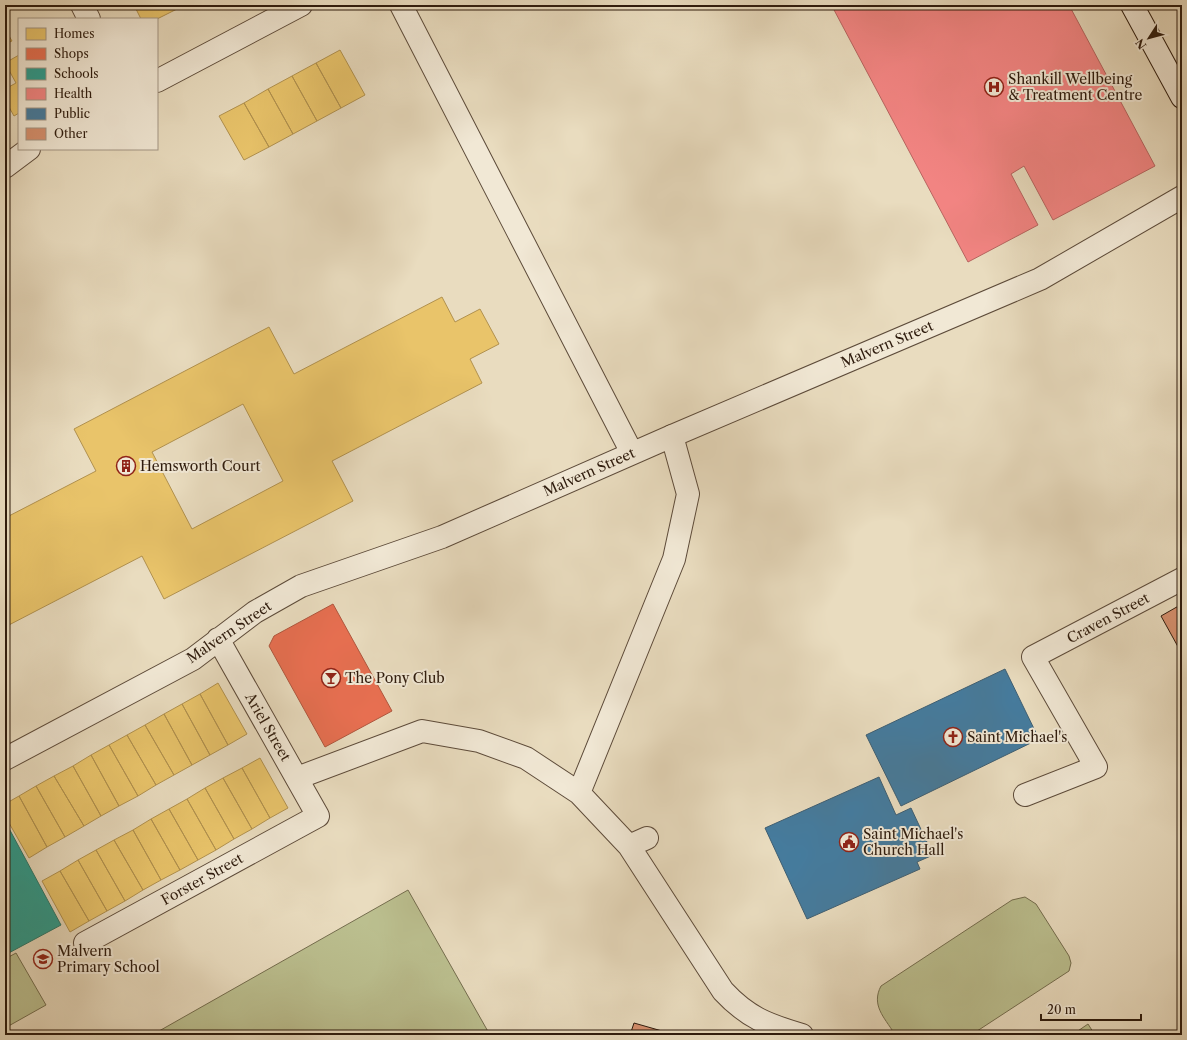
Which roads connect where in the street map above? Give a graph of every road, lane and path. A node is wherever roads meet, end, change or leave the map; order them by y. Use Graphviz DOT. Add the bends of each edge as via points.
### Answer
graph roads {
  1 [pos="82,5"];
  2 [pos="301,5"];
  3 [pos="401,5"];
  4 [pos="1132,5"];
  5 [pos="88,18"];
  6 [pos="158,80"];
  7 [pos="1182,97"];
  8 [pos="28,150"];
  9 [pos="5,167"];
  10 [pos="1182,197"];
  11 [pos="672,436"];
  12 [pos="632,453"];
  13 [pos="1182,579"];
  14 [pos="218,639"];
  15 [pos="5,760"];
  16 [pos="297,778"];
  17 [pos="579,793"];
  18 [pos="1025,795"];
  19 [pos="318,816"];
  20 [pos="85,943"];
  21 [pos="802,1035"];
  1 -- 5 [label="street"];
  2 -- 6 [label="street"];
  3 -- 12 [label="street"];
  4 -- 7 [label="street"];
  8 -- 9 [label="street"];
  10 -- 11 [label="street, Malvern Street" via="1040,279"];
  11 -- 12 [label="street, Malvern Street"];
  11 -- 17 [label="street" via="688,494 674,559 641,633"];
  12 -- 14 [label="street, Malvern Street" via="442,536 301,586 255,612"];
  13 -- 18 [label="street, Craven Street" via="1033,657 1096,767"];
  14 -- 15 [label="street, Malvern Street" via="193,659"];
  14 -- 16 [label="street, Ariel Street"];
  16 -- 17 [label="street" via="422,731 479,741 526,758"];
  16 -- 19 [label="street, Ariel Street"];
  17 -- 21 [label="street" via="638,842 723,991 736,1005 768,1025"];
  19 -- 20 [label="street, Forster Street"];
}
